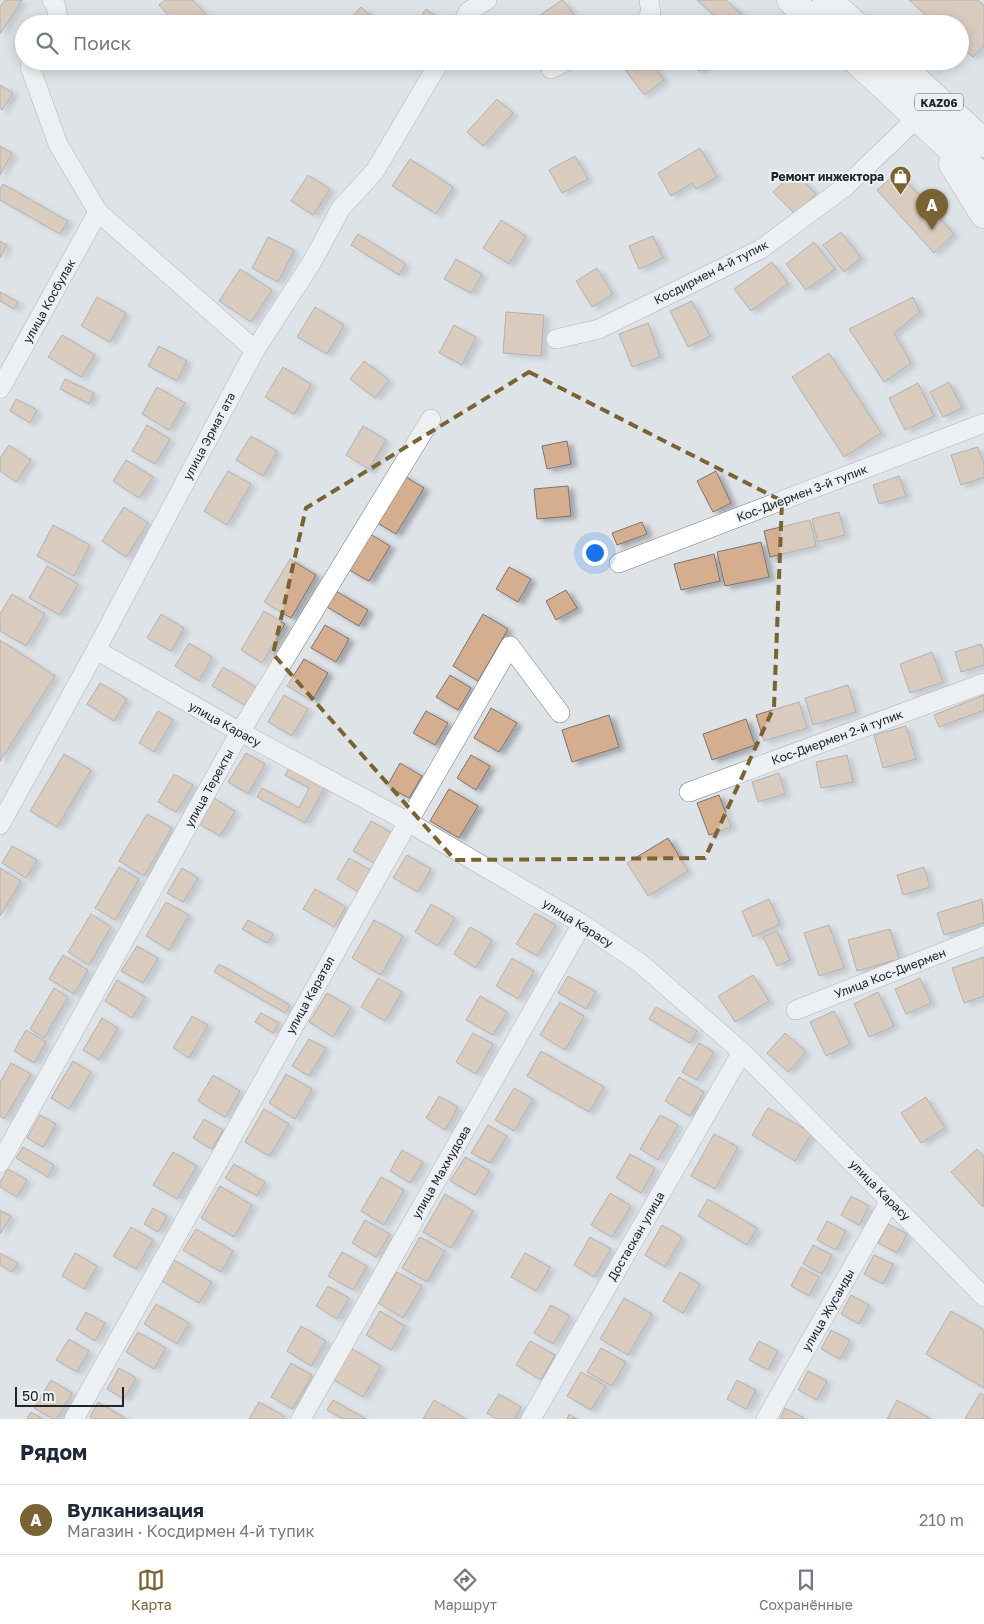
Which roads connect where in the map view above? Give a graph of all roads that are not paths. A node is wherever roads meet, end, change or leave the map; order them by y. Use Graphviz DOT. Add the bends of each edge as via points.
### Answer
graph roads {
  1 [pos="52,0"];
  2 [pos="487,0"];
  3 [pos="649,0"];
  4 [pos="790,0"];
  5 [pos="828,0"];
  6 [pos="57,15"];
  7 [pos="467,15"];
  8 [pos="649,15"];
  9 [pos="806,15"];
  10 [pos="844,15"];
  11 [pos="31,70"];
  12 [pos="435,70"];
  13 [pos="867,70"];
  14 [pos="905,70"];
  15 [pos="927,126"];
  16 [pos="980,138"];
  17 [pos="984,179"];
  18 [pos="98,212"];
  19 [pos="984,214"];
  20 [pos="556,339"];
  21 [pos="255,350"];
  22 [pos="0,389"];
  23 [pos="431,419"];
  24 [pos="984,423"];
  25 [pos="620,563"];
  26 [pos="96,650"];
  27 [pos="984,683"];
  28 [pos="560,713"];
  29 [pos="240,732"];
  30 [pos="689,792"];
  31 [pos="408,822"];
  32 [pos="0,825"];
  33 [pos="582,924"];
  34 [pos="984,936"];
  35 [pos="796,1010"];
  36 [pos="742,1052"];
  37 [pos="0,1163"];
  38 [pos="890,1200"];
  39 [pos="984,1297"];
  40 [pos="74,1419"];
  41 [pos="300,1419"];
  42 [pos="531,1419"];
  43 [pos="766,1419"];
  1 -- 6 [label="street"];
  2 -- 7 [label="street"];
  3 -- 8 [label="street"];
  4 -- 9 [label="highway"];
  5 -- 10 [label="highway"];
  11 -- 18 [label="street" via="58,144"];
  12 -- 21 [label="street, улица Эрмат ата" via="375,171 341,208 312,262"];
  13 -- 15 [label="highway, KАZ06"];
  14 -- 16 [label="highway, KАZ06"];
  15 -- 17 [label="highway, KАZ06"];
  15 -- 19 [label="highway"];
  15 -- 20 [label="street, Косдирмен 4-й тупик" via="761,249 599,329"];
  18 -- 21 [label="street"];
  18 -- 22 [label="street, улица Косбулак"];
  21 -- 26 [label="street, улица Эрмат ата"];
  23 -- 29 [label="street, улица Теректы"];
  24 -- 25 [label="street, Кос-Диермен 3-й тупик"];
  26 -- 29 [label="street, улица Карасу"];
  26 -- 32 [label="street, улица Эрмат ата"];
  27 -- 30 [label="street, Кос-Диермен 2-й тупик"];
  28 -- 31 [label="street, улица Каратал" via="510,646"];
  29 -- 31 [label="street, улица Карасу"];
  29 -- 37 [label="street, улица Теректы"];
  31 -- 33 [label="street, улица Карасу"];
  31 -- 40 [label="street, улица Каратал"];
  33 -- 36 [label="street, улица Карасу" via="640,963"];
  33 -- 41 [label="street, улица Махмудова"];
  34 -- 35 [label="street, Улица Кос-Диермен"];
  36 -- 38 [label="street, улица Карасу"];
  36 -- 42 [label="street, Достаскан улица"];
  38 -- 39 [label="street, улица Карасу"];
  38 -- 43 [label="street, улица Жусанды"];
}
